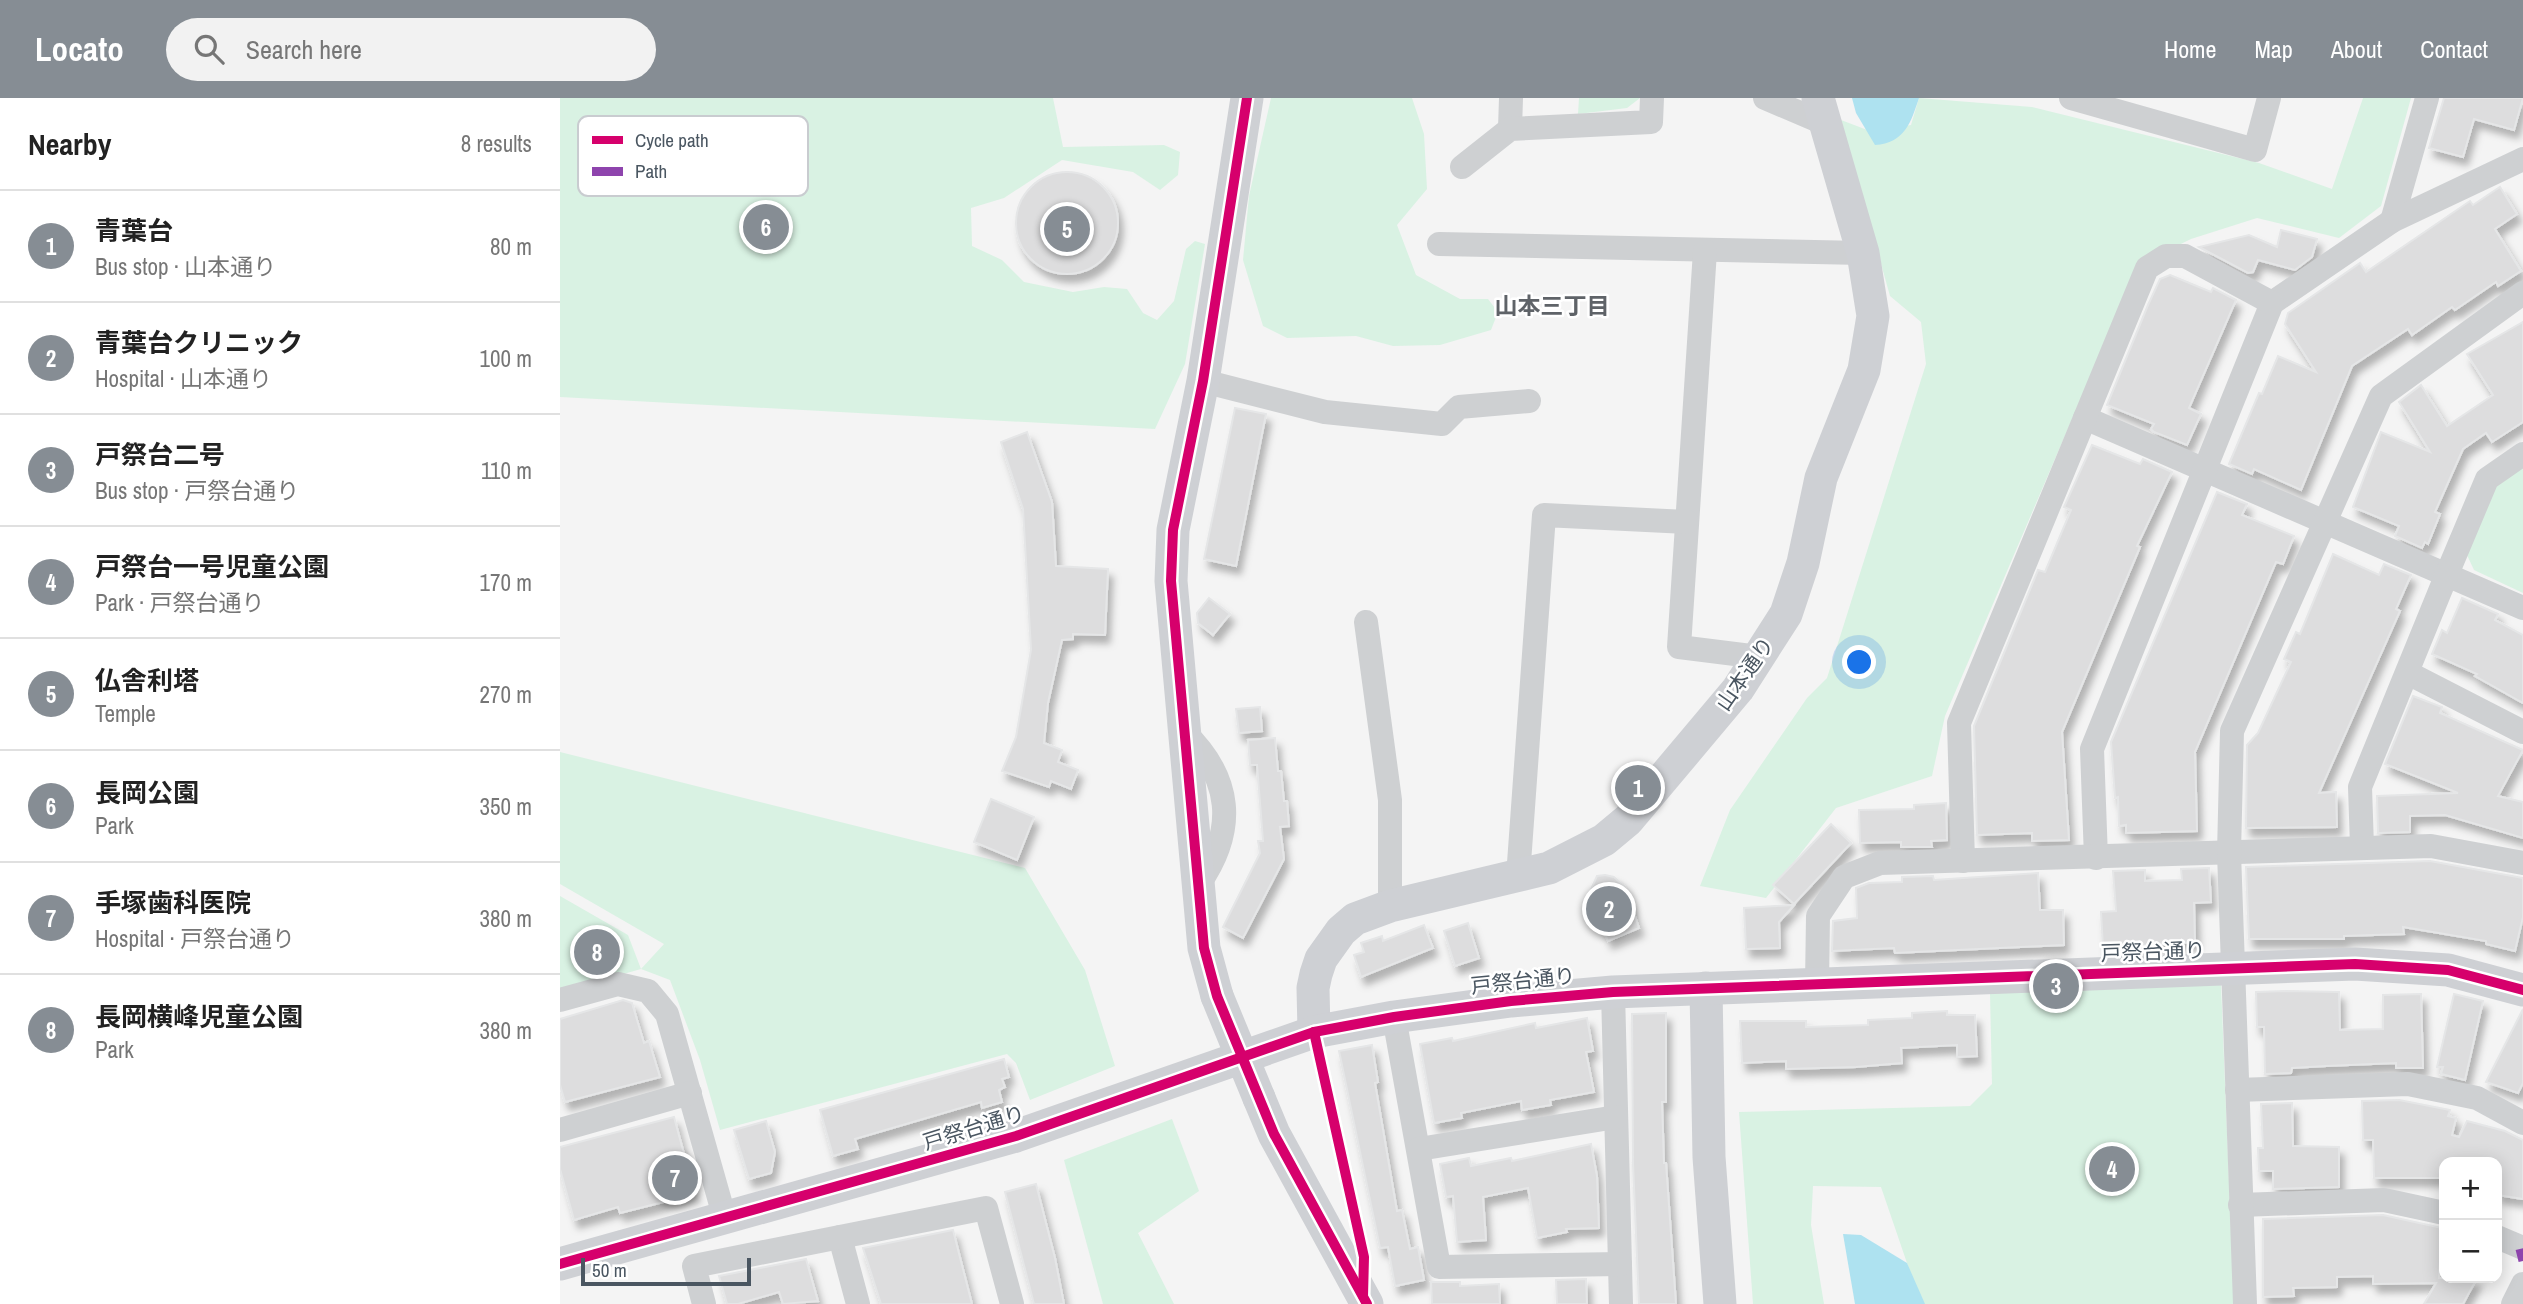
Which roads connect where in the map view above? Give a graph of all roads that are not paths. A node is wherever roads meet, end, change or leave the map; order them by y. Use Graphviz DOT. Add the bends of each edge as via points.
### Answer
graph roads {
  1 [pos="1247,98"];
  2 [pos="1511,98"];
  3 [pos="1652,98"];
  4 [pos="1765,98"];
  5 [pos="2071,98"];
  6 [pos="2269,98"];
  7 [pos="2427,98"];
  8 [pos="2150,108"];
  9 [pos="1822,111"];
  10 [pos="1510,129"];
  11 [pos="2523,159"];
  12 [pos="1462,167"];
  13 [pos="2392,221"];
  14 [pos="1439,244"];
  15 [pos="1705,251"];
  16 [pos="1863,253"];
  17 [pos="2523,293"];
  18 [pos="2272,303"];
  19 [pos="1203,381"];
  20 [pos="1529,401"];
  21 [pos="2085,418"];
  22 [pos="2523,454"];
  23 [pos="2205,470"];
  24 [pos="1687,522"];
  25 [pos="2325,522"];
  26 [pos="2447,574"];
  27 [pos="2523,608"];
  28 [pos="1366,622"];
  29 [pos="1759,657"];
  30 [pos="2408,673"];
  31 [pos="2523,732"];
  32 [pos="2362,847"];
  33 [pos="2229,853"];
  34 [pos="2096,858"];
  35 [pos="1963,861"];
  36 [pos="2523,863"];
  37 [pos="1518,877"];
  38 [pos="1390,906"];
  39 [pos="2233,969"];
  40 [pos="1817,984"];
  41 [pos="1706,988"];
  42 [pos="2523,990"];
  43 [pos="1613,992"];
  44 [pos="560,1000"];
  45 [pos="1394,1017"];
  46 [pos="1314,1032"];
  47 [pos="2237,1090"];
  48 [pos="690,1093"];
  49 [pos="1616,1117"];
  50 [pos="2523,1123"];
  51 [pos="560,1130"];
  52 [pos="1419,1149"];
  53 [pos="2240,1205"];
  54 [pos="2439,1212"];
  55 [pos="725,1219"];
  56 [pos="840,1237"];
  57 [pos="2502,1240"];
  58 [pos="2522,1253"];
  59 [pos="560,1264"];
  60 [pos="1620,1264"];
  61 [pos="2523,1284"];
  62 [pos="704,1304"];
  63 [pos="858,1304"];
  64 [pos="1012,1304"];
  65 [pos="1367,1304"];
  66 [pos="1621,1304"];
  67 [pos="1720,1304"];
  68 [pos="2245,1304"];
  69 [pos="2513,1304"];
  1 -- 19 [label="street"];
  2 -- 10 [label="street"];
  3 -- 10 [label="street" via="1651,122"];
  4 -- 9 [label="street"];
  5 -- 8 [label="street"];
  6 -- 8 [label="street" via="2255,149"];
  7 -- 13 [label="street"];
  9 -- 16 [label="street, 山本通り"];
  10 -- 12 [label="street"];
  11 -- 13 [label="street"];
  13 -- 18 [label="street"];
  14 -- 15 [label="street"];
  15 -- 16 [label="street"];
  15 -- 24 [label="street"];
  16 -- 29 [label="street, 山本通り" via="1873,316 1864,370 1821,478 1803,563 1786,614"];
  17 -- 25 [label="street" via="2381,396"];
  18 -- 21 [label="street" via="2185,256 2166,256 2147,268"];
  18 -- 23 [label="street"];
  19 -- 20 [label="street" via="1325,412 1442,424 1460,407"];
  19 -- 65 [label="street, bridge" via="1173,530 1171,581 1204,948 1217,996 1274,1134"];
  21 -- 23 [label="street"];
  21 -- 35 [label="street" via="1959,723"];
  22 -- 26 [label="street" via="2487,479"];
  23 -- 25 [label="street"];
  23 -- 34 [label="street" via="2092,749"];
  24 -- 29 [label="street" via="1679,647"];
  24 -- 37 [label="street" via="1544,515"];
  25 -- 26 [label="street"];
  25 -- 33 [label="street" via="2232,732"];
  26 -- 27 [label="street"];
  26 -- 30 [label="street"];
  28 -- 38 [label="street" via="1390,800"];
  29 -- 37 [label="street, 山本通り" via="1738,689 1628,820 1578,856"];
  30 -- 31 [label="street"];
  30 -- 32 [label="street" via="2360,788"];
  32 -- 33 [label="street"];
  32 -- 36 [label="street" via="2431,846"];
  33 -- 34 [label="street"];
  33 -- 39 [label="street"];
  34 -- 35 [label="street"];
  35 -- 40 [label="street" via="1880,863 1844,877 1818,916"];
  37 -- 38 [label="street, 山本通り"];
  38 -- 46 [label="street, 山本通り" via="1355,919 1321,959 1313,988"];
  39 -- 40 [label="street, 戸祭台通り"];
  39 -- 42 [label="street, 戸祭台通り" via="2355,964 2416,967 2448,970"];
  39 -- 47 [label="street"];
  40 -- 41 [label="street, 戸祭台通り"];
  41 -- 43 [label="street, 戸祭台通り"];
  41 -- 67 [label="street" via="1709,1157"];
  43 -- 45 [label="street, 戸祭台通り"];
  43 -- 49 [label="street"];
  44 -- 48 [label="street" via="618,984 648,991 667,1014"];
  45 -- 46 [label="street, 戸祭台通り"];
  45 -- 52 [label="street"];
  46 -- 55 [label="street, 戸祭台通り" via="1017,1136"];
  47 -- 50 [label="street" via="2408,1084 2477,1098"];
  47 -- 53 [label="street"];
  48 -- 51 [label="street"];
  48 -- 55 [label="street"];
  49 -- 52 [label="street"];
  49 -- 60 [label="street"];
  52 -- 60 [label="street" via="1439,1267"];
  53 -- 54 [label="street" via="2384,1200"];
  53 -- 68 [label="street"];
  55 -- 59 [label="street, 戸祭台通り"];
  56 -- 62 [label="street" via="694,1266"];
  56 -- 63 [label="street"];
  56 -- 64 [label="street" via="986,1208"];
  57 -- 58 [label="street"];
  60 -- 66 [label="street"];
  61 -- 69 [label="street"];
}
